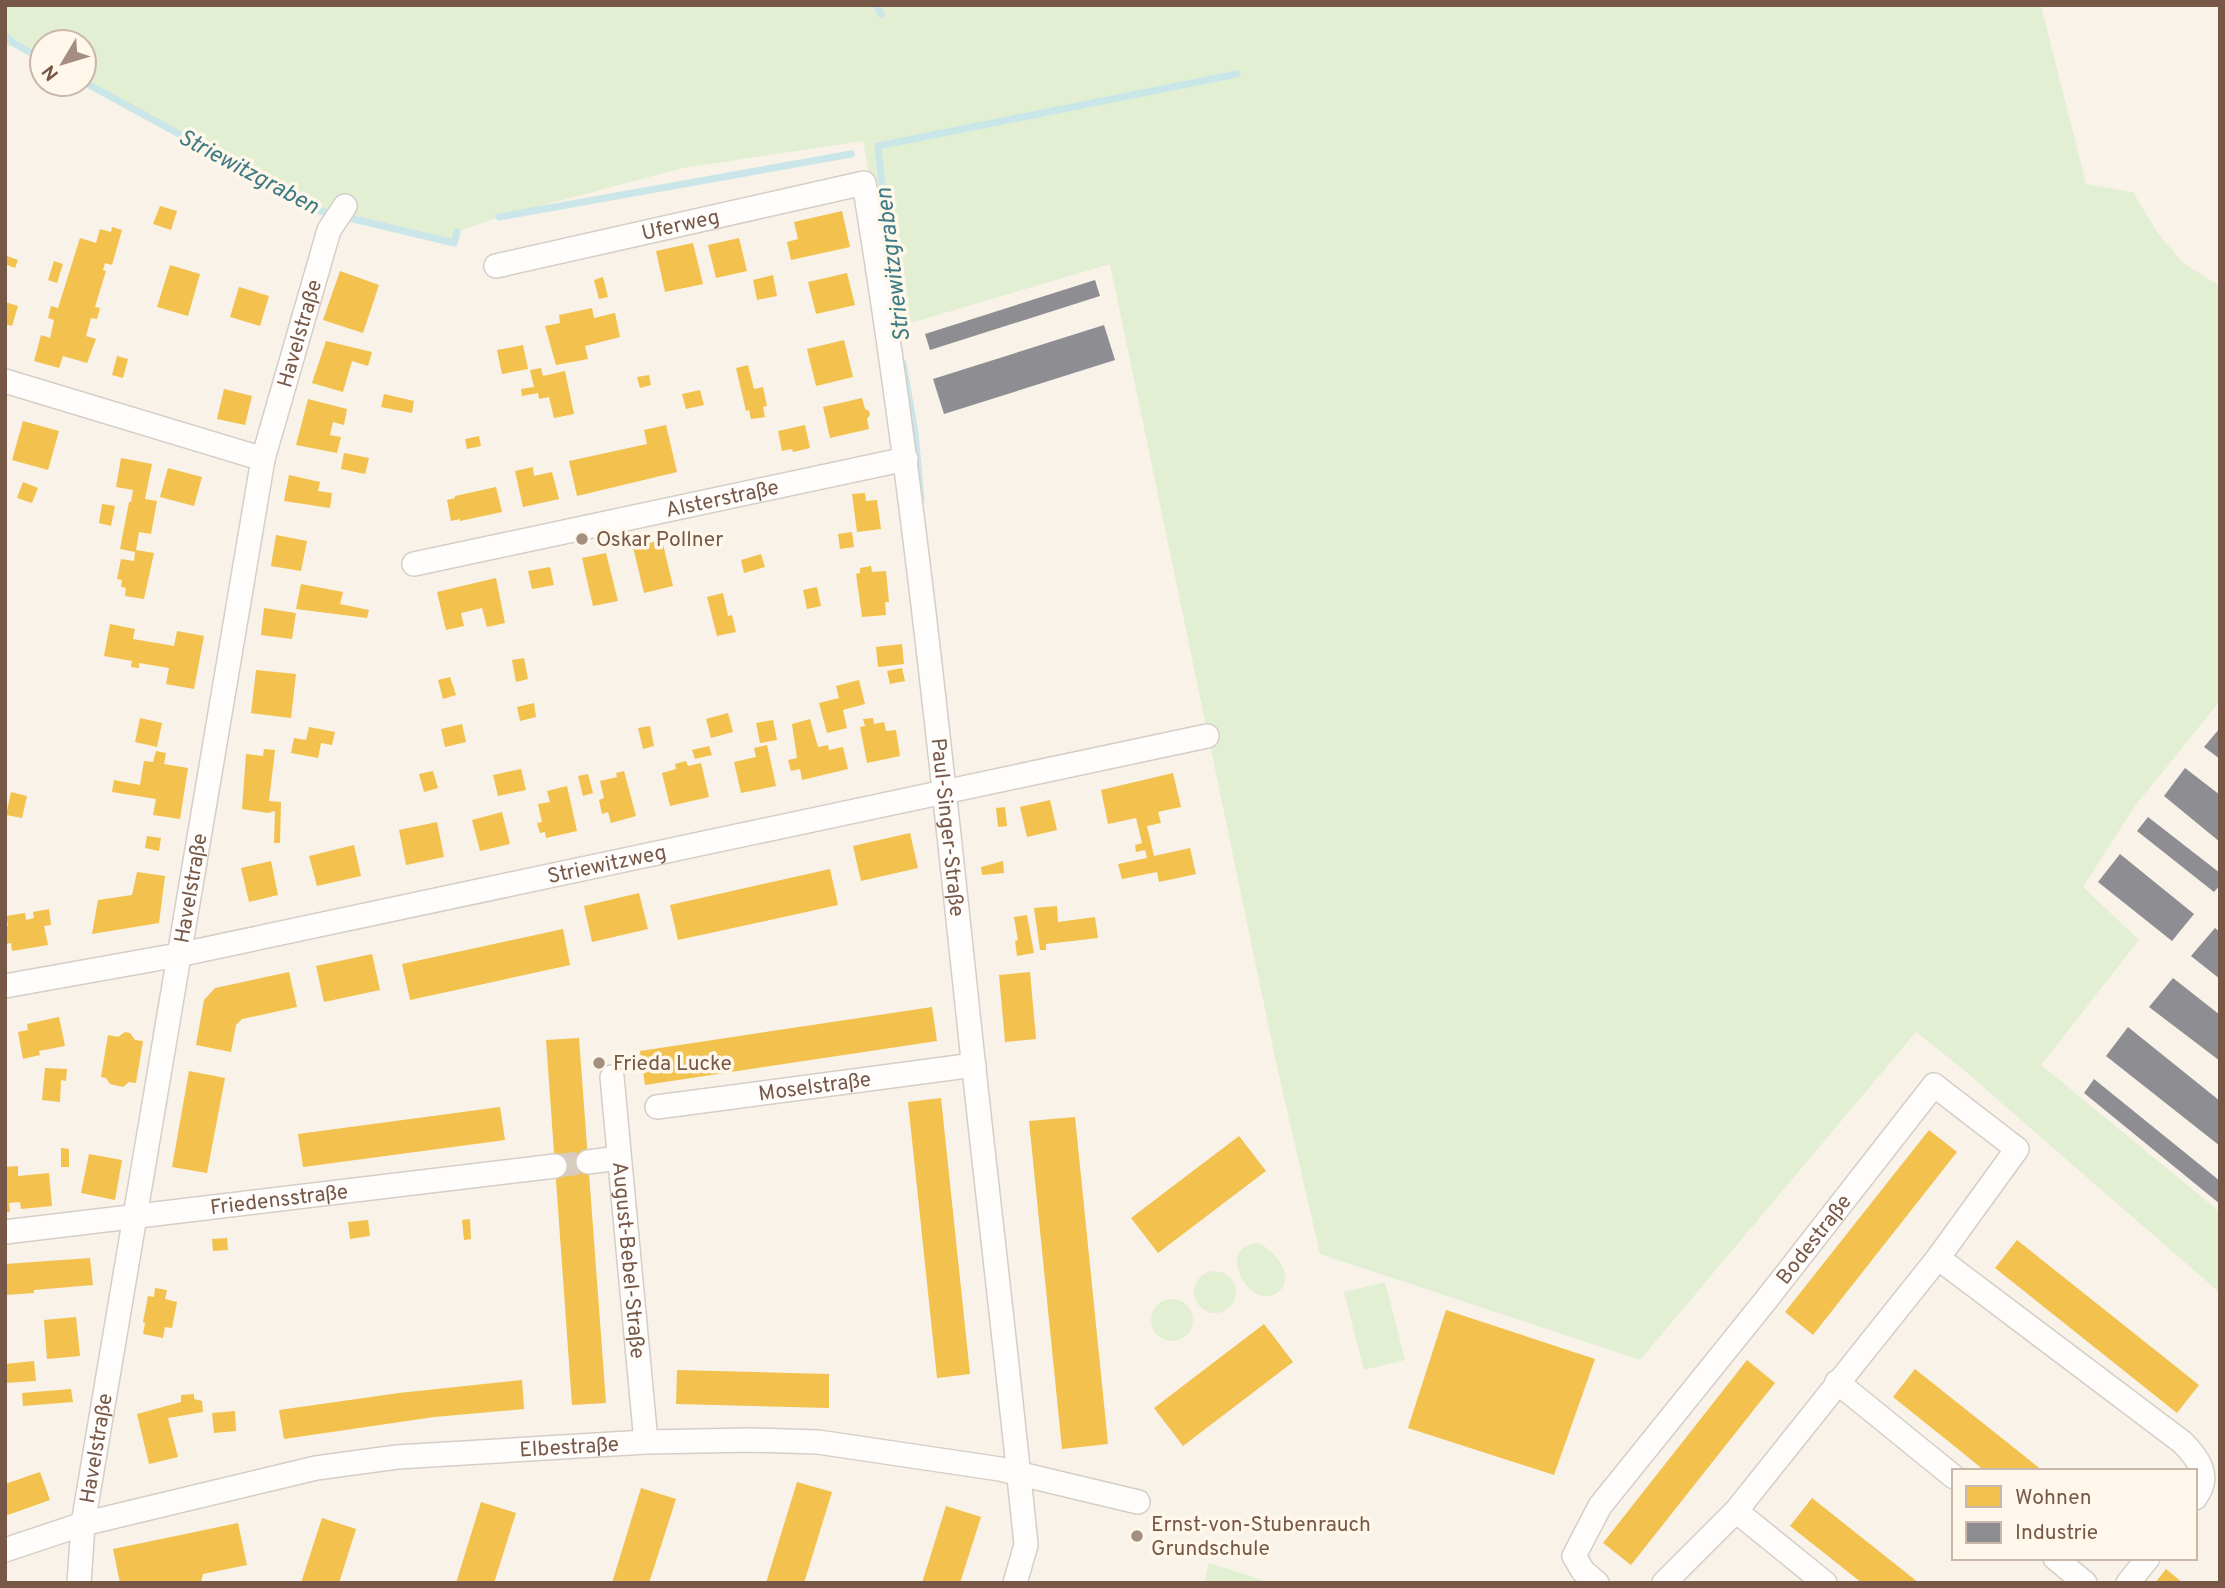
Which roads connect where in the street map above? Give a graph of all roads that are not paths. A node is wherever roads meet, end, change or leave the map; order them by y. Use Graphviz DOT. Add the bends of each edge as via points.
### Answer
graph roads {
  1 [pos="864,183"];
  2 [pos="345,206"];
  3 [pos="496,266"];
  4 [pos="5,381"];
  5 [pos="263,459"];
  6 [pos="906,459"];
  7 [pos="414,564"];
  8 [pos="1207,736"];
  9 [pos="945,793"];
  10 [pos="178,955"];
  11 [pos="5,986"];
  12 [pos="974,1065"];
  13 [pos="612,1077"];
  14 [pos="657,1107"];
  15 [pos="619,1158"];
  16 [pos="588,1162"];
  17 [pos="555,1166"];
  18 [pos="134,1215"];
  19 [pos="5,1232"];
  20 [pos="1938,1258"];
  21 [pos="1837,1382"];
  22 [pos="646,1442"];
  23 [pos="1018,1474"];
  24 [pos="1952,1474"];
  25 [pos="2198,1493"];
  26 [pos="1138,1502"];
  27 [pos="1736,1511"];
  28 [pos="83,1524"];
  29 [pos="5,1550"];
  30 [pos="2057,1560"];
  31 [pos="2146,1560"];
  32 [pos="79,1583"];
  33 [pos="1014,1583"];
  34 [pos="1597,1583"];
  35 [pos="1664,1583"];
  36 [pos="1825,1583"];
  37 [pos="2085,1583"];
  38 [pos="2128,1583"];
  1 -- 3 [label="street, Uferweg"];
  1 -- 6 [label="street, Paul-Singer-Straße"];
  2 -- 5 [label="street, Havelstraße" via="329,230"];
  4 -- 5 [label="street"];
  5 -- 10 [label="street, Havelstraße"];
  6 -- 7 [label="street, Alsterstraße"];
  6 -- 9 [label="street, Paul-Singer-Straße"];
  8 -- 9 [label="street, Striewitzweg"];
  9 -- 10 [label="street, Striewitzweg"];
  9 -- 12 [label="street, Paul-Singer-Straße"];
  10 -- 11 [label="street, Striewitzweg"];
  10 -- 18 [label="street, Havelstraße"];
  12 -- 14 [label="street, Moselstraße"];
  12 -- 23 [label="street, Paul-Singer-Straße"];
  13 -- 15 [label="street, August-Bebel-Straße"];
  15 -- 16 [label="street"];
  15 -- 22 [label="street, August-Bebel-Straße"];
  17 -- 18 [label="street, Friedensstraße"];
  18 -- 19 [label="street, Friedensstraße"];
  18 -- 28 [label="street, Havelstraße"];
  20 -- 21 [label="street, Bodestraße"];
  20 -- 25 [label="street" via="2182,1442 2203,1469"];
  20 -- 34 [label="street, Bodestraße" via="2017,1149 1934,1085 1600,1506 1574,1556"];
  21 -- 24 [label="street"];
  21 -- 27 [label="street, Bodestraße"];
  22 -- 23 [label="street, Elbestraße" via="818,1442"];
  22 -- 28 [label="street, Elbestraße" via="410,1456 316,1468"];
  23 -- 26 [label="street, Elbestraße"];
  23 -- 33 [label="street, Paul-Singer-Straße" via="1026,1545"];
  27 -- 35 [label="street, Bodestraße"];
  27 -- 36 [label="street"];
  28 -- 29 [label="street, Elbestraße"];
  28 -- 32 [label="street, Havelstraße"];
  30 -- 37 [label="street"];
  31 -- 38 [label="street"];
}
